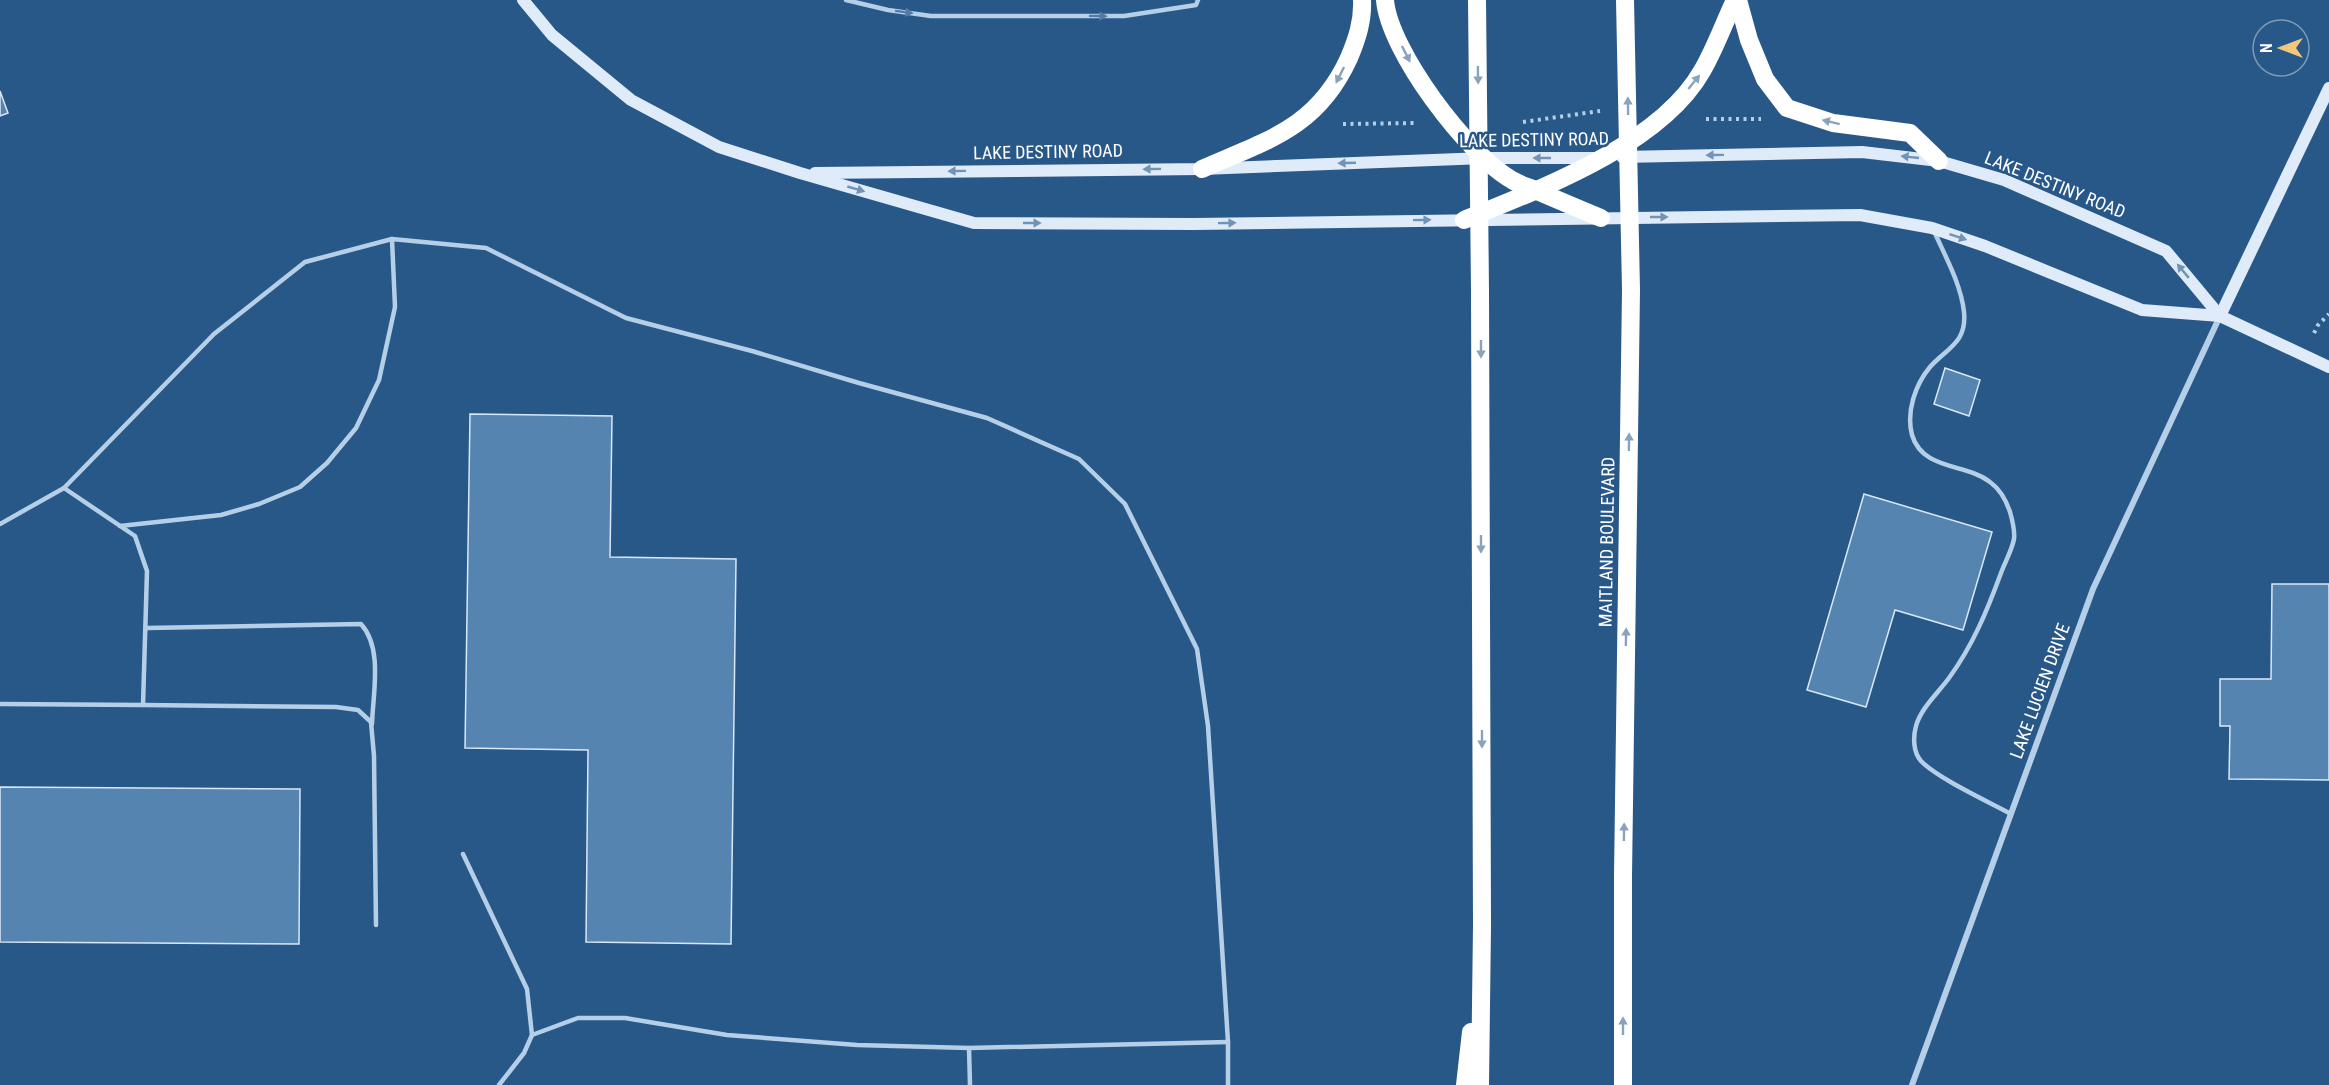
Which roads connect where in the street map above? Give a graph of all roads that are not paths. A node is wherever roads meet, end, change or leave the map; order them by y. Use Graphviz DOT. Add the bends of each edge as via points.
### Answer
graph roads {
  1 [pos="523,0"];
  2 [pos="846,0"];
  3 [pos="1198,0"];
  4 [pos="1362,0"];
  5 [pos="1386,0"];
  6 [pos="1737,0"];
  7 [pos="1626,5"];
  8 [pos="1477,8"];
  9 [pos="2329,88"];
  10 [pos="1485,158"];
  11 [pos="1600,158"];
  12 [pos="1939,160"];
  13 [pos="1202,169"];
  14 [pos="800,173"];
  15 [pos="1536,190"];
  16 [pos="1600,218"];
  17 [pos="1464,220"];
  18 [pos="1932,228"];
  19 [pos="392,239"];
  20 [pos="2220,316"];
  21 [pos="2329,368"];
  22 [pos="64,488"];
  23 [pos="0,524"];
  24 [pos="120,526"];
  25 [pos="147,628"];
  26 [pos="0,704"];
  27 [pos="143,705"];
  28 [pos="372,728"];
  29 [pos="2011,814"];
  30 [pos="463,854"];
  31 [pos="376,925"];
  32 [pos="1482,926"];
  33 [pos="532,1035"];
  34 [pos="1228,1042"];
  35 [pos="969,1048"];
  36 [pos="499,1085"];
  37 [pos="970,1085"];
  38 [pos="1228,1085"];
  39 [pos="1465,1085"];
  40 [pos="1480,1085"];
  41 [pos="1623,1085"];
  42 [pos="1912,1085"];
  1 -- 14 [label="street, LAKE DESTINY ROAD" via="552,35 631,100 719,147"];
  2 -- 3 [label="lane, one-way" via="931,16 1124,16 1196,5"];
  4 -- 13 [label="highway, one-way" via="1359,35 1325,99 1308,116 1274,137"];
  5 -- 10 [label="highway, one-way" via="1386,12 1418,76 1451,123"];
  11 -- 6 [label="highway, one-way" via="1670,113 1702,72"];
  12 -- 6 [label="highway, one-way" via="1910,133 1833,123 1787,108 1765,79"];
  41 -- 7 [label="highway, MAITLAND BOULEVARD, one-way" via="1631,290"];
  8 -- 32 [label="highway, one-way"];
  9 -- 20 [label="street"];
  11 -- 10 [label="street, LAKE DESTINY ROAD, one-way"];
  10 -- 13 [label="street, LAKE DESTINY ROAD, one-way"];
  10 -- 15 [label="highway" via="1513,181"];
  12 -- 11 [label="street, LAKE DESTINY ROAD, one-way" via="1862,152"];
  11 -- 15 [label="highway"];
  20 -- 12 [label="street, LAKE DESTINY ROAD, one-way" via="2166,251 2004,180"];
  13 -- 14 [label="street, LAKE DESTINY ROAD, one-way"];
  14 -- 17 [label="street, LAKE DESTINY ROAD, one-way" via="974,223"];
  15 -- 16 [label="highway"];
  15 -- 17 [label="highway"];
  16 -- 17 [label="street, LAKE DESTINY ROAD"];
  16 -- 18 [label="street, LAKE DESTINY ROAD, one-way" via="1860,215"];
  18 -- 20 [label="street, LAKE DESTINY ROAD, one-way" via="2142,310"];
  18 -- 29 [label="lane" via="1960,295 1963,327 1950,351 1922,379 1912,400 1912,435 1927,457 1989,481 2004,497 2014,538 1980,630 1926,707 1916,725 1914,743 1920,760 1933,770"];
  19 -- 22 [label="lane" via="305,262 214,334"];
  19 -- 24 [label="lane" via="396,307 379,380 356,428 327,463 300,487 259,504 221,515"];
  19 -- 34 [label="lane" via="486,248 626,318 987,418 1079,459 1125,504 1197,649 1208,726"];
  20 -- 21 [label="street"];
  20 -- 29 [label="street, LAKE LUCIEN DRIVE" via="2094,589"];
  22 -- 23 [label="lane"];
  22 -- 24 [label="lane"];
  24 -- 25 [label="lane" via="135,536 147,571"];
  25 -- 27 [label="lane"];
  25 -- 28 [label="lane" via="361,624 369,632 375,660"];
  26 -- 27 [label="lane"];
  27 -- 28 [label="lane" via="336,707 358,710"];
  28 -- 31 [label="lane"];
  29 -- 42 [label="street, LAKE LUCIEN DRIVE"];
  30 -- 33 [label="lane" via="527,989"];
  32 -- 39 [label="highway"];
  32 -- 40 [label="highway"];
  33 -- 35 [label="lane" via="579,1018 625,1018 727,1035 857,1045"];
  33 -- 36 [label="lane" via="524,1053"];
  34 -- 35 [label="lane"];
  34 -- 38 [label="lane"];
  35 -- 37 [label="lane"];
}
